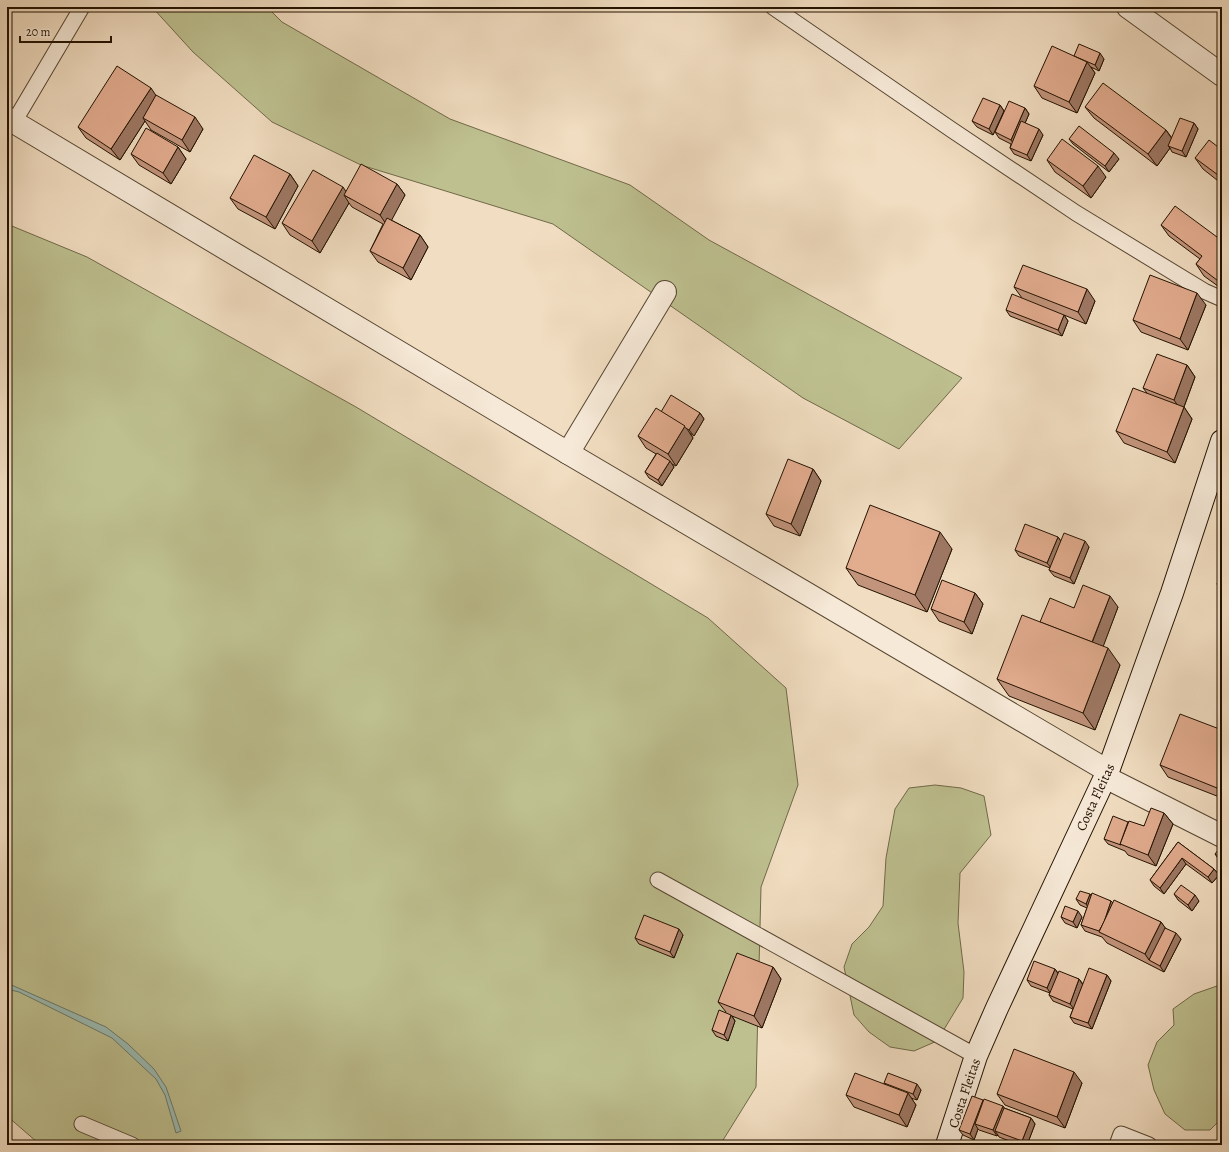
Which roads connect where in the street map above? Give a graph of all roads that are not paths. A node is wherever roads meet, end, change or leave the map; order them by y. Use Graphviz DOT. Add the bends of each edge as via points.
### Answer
graph roads {
  1 [pos="82,7"];
  2 [pos="773,7"];
  3 [pos="1128,7"];
  4 [pos="1222,75"];
  5 [pos="10,120"];
  6 [pos="665,292"];
  7 [pos="1222,299"];
  8 [pos="1222,441"];
  9 [pos="568,453"];
  10 [pos="1107,774"];
  11 [pos="1222,836"];
  12 [pos="658,880"];
  13 [pos="976,1056"];
  14 [pos="82,1124"];
  15 [pos="132,1145"];
  16 [pos="947,1145"];
  17 [pos="1116,1145"];
  18 [pos="1149,1145"];
  1 -- 5 [label="lane"];
  2 -- 7 [label="lane" via="1076,213 1204,291"];
  3 -- 4 [label="street"];
  5 -- 9 [label="street"];
  6 -- 9 [label="street"];
  8 -- 10 [label="street, Costa Fleitas" via="1172,593"];
  9 -- 10 [label="street"];
  10 -- 11 [label="street"];
  10 -- 13 [label="street, Costa Fleitas"];
  12 -- 13 [label="lane"];
  13 -- 16 [label="street, Costa Fleitas"];
  14 -- 15 [label="lane"];
  17 -- 18 [label="lane" via="1121,1134"];
}
